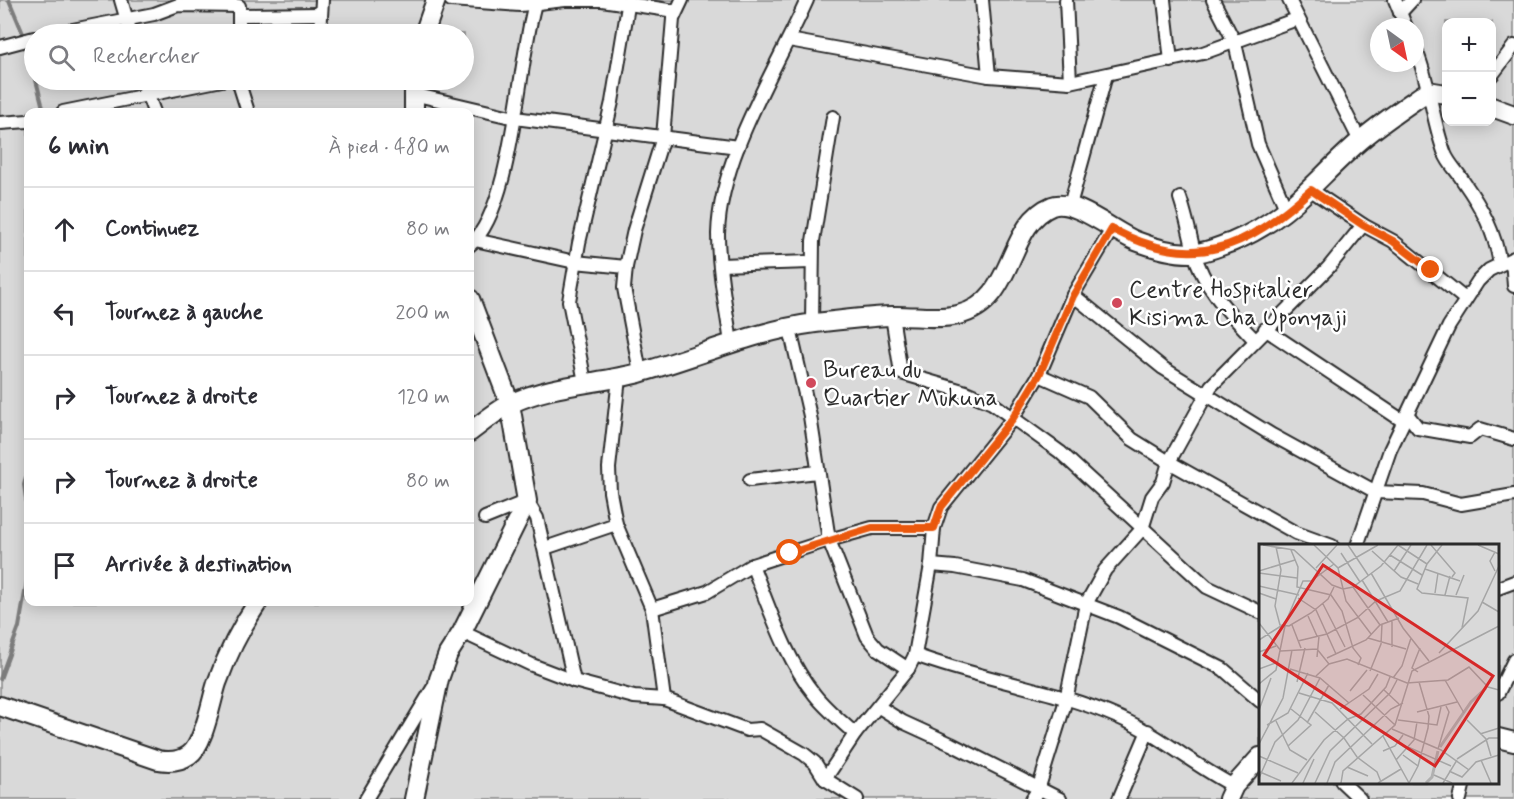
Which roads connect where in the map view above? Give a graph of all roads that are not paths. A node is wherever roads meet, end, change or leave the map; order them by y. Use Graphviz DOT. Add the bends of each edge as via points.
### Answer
graph roads {
  1 [pos="122,0"];
  2 [pos="322,0"];
  3 [pos="436,0"];
  4 [pos="451,0"];
  5 [pos="807,0"];
  6 [pos="981,0"];
  7 [pos="1066,0"];
  8 [pos="1164,0"];
  9 [pos="1213,0"];
  10 [pos="1289,0"];
  11 [pos="1395,0"];
  12 [pos="1412,0"];
  13 [pos="536,2"];
  14 [pos="629,2"];
  15 [pos="679,5"];
  16 [pos="240,7"];
  17 [pos="1400,13"];
  18 [pos="320,14"];
  19 [pos="1402,18"];
  20 [pos="1297,19"];
  21 [pos="127,20"];
  22 [pos="106,24"];
  23 [pos="128,24"];
  24 [pos="239,24"];
  25 [pos="320,24"];
  26 [pos="428,24"];
  27 [pos="789,40"];
  28 [pos="24,41"];
  29 [pos="1235,43"];
  30 [pos="1514,46"];
  31 [pos="0,47"];
  32 [pos="1171,61"];
  33 [pos="1422,72"];
  34 [pos="1493,72"];
  35 [pos="1106,75"];
  36 [pos="989,76"];
  37 [pos="1070,82"];
  38 [pos="145,90"];
  39 [pos="168,90"];
  40 [pos="241,90"];
  41 [pos="414,90"];
  42 [pos="424,90"];
  43 [pos="1428,91"];
  44 [pos="1442,93"];
  45 [pos="146,94"];
  46 [pos="81,108"];
  47 [pos="152,108"];
  48 [pos="247,108"];
  49 [pos="414,108"];
  50 [pos="1496,110"];
  51 [pos="1514,115"];
  52 [pos="833,117"];
  53 [pos="515,118"];
  54 [pos="24,121"];
  55 [pos="0,123"];
  56 [pos="604,130"];
  57 [pos="663,137"];
  58 [pos="1360,141"];
  59 [pos="738,147"];
  60 [pos="1311,190"];
  61 [pos="1180,198"];
  62 [pos="1070,205"];
  63 [pos="1287,211"];
  64 [pos="1363,225"];
  65 [pos="1112,229"];
  66 [pos="474,240"];
  67 [pos="474,243"];
  68 [pos="1194,253"];
  69 [pos="1509,260"];
  70 [pos="575,262"];
  71 [pos="811,262"];
  72 [pos="720,266"];
  73 [pos="626,267"];
  74 [pos="1514,286"];
  75 [pos="1073,296"];
  76 [pos="1465,299"];
  77 [pos="474,310"];
  78 [pos="892,316"];
  79 [pos="812,324"];
  80 [pos="790,329"];
  81 [pos="1265,329"];
  82 [pos="1254,339"];
  83 [pos="731,343"];
  84 [pos="640,372"];
  85 [pos="1039,375"];
  86 [pos="619,378"];
  87 [pos="585,382"];
  88 [pos="1208,396"];
  89 [pos="510,404"];
  90 [pos="1013,418"];
  91 [pos="1405,418"];
  92 [pos="474,429"];
  93 [pos="1514,439"];
  94 [pos="1169,462"];
  95 [pos="817,472"];
  96 [pos="750,480"];
  97 [pos="1376,492"];
  98 [pos="1514,495"];
  99 [pos="527,501"];
  100 [pos="485,518"];
  101 [pos="616,524"];
  102 [pos="934,528"];
  103 [pos="1142,529"];
  104 [pos="829,540"];
  105 [pos="1326,544"];
  106 [pos="1359,544"];
  107 [pos="545,548"];
  108 [pos="752,565"];
  109 [pos="931,565"];
  110 [pos="1514,582"];
  111 [pos="1499,587"];
  112 [pos="1086,604"];
  113 [pos="255,606"];
  114 [pos="652,609"];
  115 [pos="1259,612"];
  116 [pos="462,632"];
  117 [pos="915,655"];
  118 [pos="1514,660"];
  119 [pos="908,669"];
  120 [pos="439,680"];
  121 [pos="574,681"];
  122 [pos="1499,689"];
  123 [pos="664,699"];
  124 [pos="1066,700"];
  125 [pos="1259,700"];
  126 [pos="0,706"];
  127 [pos="879,707"];
  128 [pos="1148,731"];
  129 [pos="855,734"];
  130 [pos="1499,738"];
  131 [pos="1514,742"];
  132 [pos="1259,758"];
  133 [pos="825,779"];
  134 [pos="1343,784"];
  135 [pos="1464,784"];
  136 [pos="1231,792"];
  137 [pos="1035,794"];
  138 [pos="366,799"];
  139 [pos="414,799"];
  140 [pos="857,799"];
  141 [pos="1060,799"];
  142 [pos="1119,799"];
  143 [pos="1360,799"];
  144 [pos="1460,799"];
  1 -- 21 [label="street"];
  2 -- 18 [label="street"];
  3 -- 26 [label="street"];
  4 -- 13 [label="street" via="520,5"];
  5 -- 27 [label="street"];
  6 -- 36 [label="street"];
  7 -- 37 [label="street"];
  8 -- 32 [label="street"];
  9 -- 29 [label="street"];
  10 -- 20 [label="street"];
  11 -- 17 [label="street"];
  12 -- 17 [label="street"];
  13 -- 14 [label="street"];
  13 -- 53 [label="street"];
  14 -- 15 [label="street"];
  14 -- 56 [label="street"];
  15 -- 57 [label="street"];
  16 -- 18 [label="street"];
  16 -- 21 [label="street" via="178,5"];
  16 -- 24 [label="street"];
  17 -- 19 [label="street"];
  18 -- 25 [label="street"];
  20 -- 29 [label="street"];
  20 -- 58 [label="street"];
  21 -- 22 [label="street"];
  21 -- 23 [label="street"];
  27 -- 36 [label="street"];
  27 -- 59 [label="street"];
  28 -- 31 [label="street"];
  29 -- 32 [label="street"];
  29 -- 63 [label="street" via="1258,144"];
  30 -- 34 [label="street"];
  32 -- 35 [label="street"];
  33 -- 43 [label="street"];
  35 -- 37 [label="street"];
  35 -- 62 [label="street"];
  36 -- 37 [label="street"];
  38 -- 45 [label="street"];
  39 -- 45 [label="street"];
  40 -- 48 [label="street"];
  41 -- 49 [label="street"];
  42 -- 53 [label="street"];
  43 -- 44 [label="street"];
  43 -- 58 [label="street"];
  43 -- 69 [label="street" via="1446,158 1477,201"];
  45 -- 46 [label="street"];
  45 -- 47 [label="street"];
  50 -- 51 [label="street"];
  52 -- 71 [label="street"];
  53 -- 56 [label="street"];
  53 -- 66 [label="street" via="491,212"];
  54 -- 55 [label="street"];
  56 -- 57 [label="street"];
  56 -- 70 [label="street"];
  57 -- 59 [label="street"];
  57 -- 73 [label="street"];
  58 -- 60 [label="street"];
  59 -- 72 [label="street" via="720,213"];
  60 -- 63 [label="street"];
  60 -- 64 [label="street"];
  61 -- 68 [label="street" via="1192,232"];
  62 -- 65 [label="street"];
  62 -- 78 [label="street" via="1053,206 1034,220 999,286 982,305 957,315"];
  63 -- 68 [label="street" via="1263,229"];
  64 -- 76 [label="street" via="1400,246"];
  64 -- 81 [label="street" via="1328,268"];
  65 -- 68 [label="street" via="1157,249"];
  65 -- 75 [label="street"];
  67 -- 70 [label="street"];
  68 -- 82 [label="street" via="1218,301"];
  69 -- 74 [label="street"];
  69 -- 76 [label="street" via="1478,281"];
  70 -- 73 [label="street"];
  70 -- 87 [label="street" via="569,301"];
  71 -- 72 [label="street"];
  71 -- 79 [label="street"];
  72 -- 83 [label="street"];
  73 -- 84 [label="street" via="624,288"];
  75 -- 85 [label="street"];
  75 -- 88 [label="street" via="1163,368"];
  76 -- 91 [label="street"];
  77 -- 89 [label="street"];
  78 -- 79 [label="street"];
  78 -- 90 [label="street" via="901,373 966,392"];
  79 -- 80 [label="street"];
  80 -- 83 [label="street"];
  80 -- 95 [label="street" via="810,416"];
  81 -- 82 [label="street"];
  81 -- 91 [label="street"];
  82 -- 88 [label="street" via="1210,386"];
  83 -- 84 [label="street"];
  84 -- 86 [label="street"];
  85 -- 90 [label="street"];
  85 -- 94 [label="street" via="1089,397 1132,439"];
  86 -- 87 [label="street"];
  86 -- 101 [label="street" via="609,468"];
  87 -- 89 [label="street"];
  88 -- 94 [label="street"];
  88 -- 97 [label="street"];
  89 -- 92 [label="street"];
  89 -- 99 [label="street"];
  90 -- 102 [label="street" via="941,507"];
  90 -- 103 [label="street" via="1082,471"];
  91 -- 93 [label="street" via="1418,428 1470,437 1480,429"];
  91 -- 97 [label="street"];
  94 -- 103 [label="street"];
  94 -- 105 [label="street" via="1296,533"];
  95 -- 96 [label="street"];
  95 -- 104 [label="street"];
  97 -- 98 [label="street" via="1423,494 1461,504"];
  97 -- 106 [label="street"];
  99 -- 100 [label="street"];
  99 -- 107 [label="street" via="537,518"];
  99 -- 116 [label="street"];
  101 -- 107 [label="street"];
  101 -- 114 [label="street"];
  102 -- 104 [label="street" via="872,528"];
  102 -- 109 [label="street"];
  103 -- 112 [label="street" via="1106,570"];
  103 -- 115 [label="street" via="1207,587"];
  104 -- 108 [label="street"];
  104 -- 119 [label="street" via="867,636"];
  107 -- 121 [label="street"];
  108 -- 114 [label="street" via="707,592"];
  108 -- 129 [label="street" via="788,651 806,682"];
  109 -- 112 [label="street" via="1023,580"];
  109 -- 117 [label="street"];
  110 -- 111 [label="street"];
  112 -- 124 [label="street"];
  112 -- 125 [label="street" via="1204,657"];
  113 -- 126 [label="street" via="217,683 200,741 190,755 172,762 158,760"];
  114 -- 123 [label="street"];
  116 -- 120 [label="street" via="448,654"];
  116 -- 121 [label="street"];
  117 -- 119 [label="street"];
  117 -- 124 [label="street"];
  118 -- 122 [label="street"];
  119 -- 127 [label="street"];
  120 -- 138 [label="street"];
  120 -- 139 [label="street"];
  121 -- 123 [label="street" via="634,697"];
  123 -- 133 [label="street" via="747,730 759,729 804,754"];
  124 -- 128 [label="street" via="1099,709"];
  124 -- 137 [label="street"];
  127 -- 129 [label="street"];
  127 -- 137 [label="street"];
  128 -- 136 [label="street"];
  128 -- 142 [label="street"];
  129 -- 133 [label="street"];
  130 -- 131 [label="street"];
  132 -- 136 [label="street"];
  133 -- 140 [label="street"];
  134 -- 143 [label="street"];
  135 -- 144 [label="street"];
  137 -- 141 [label="street"];
}
